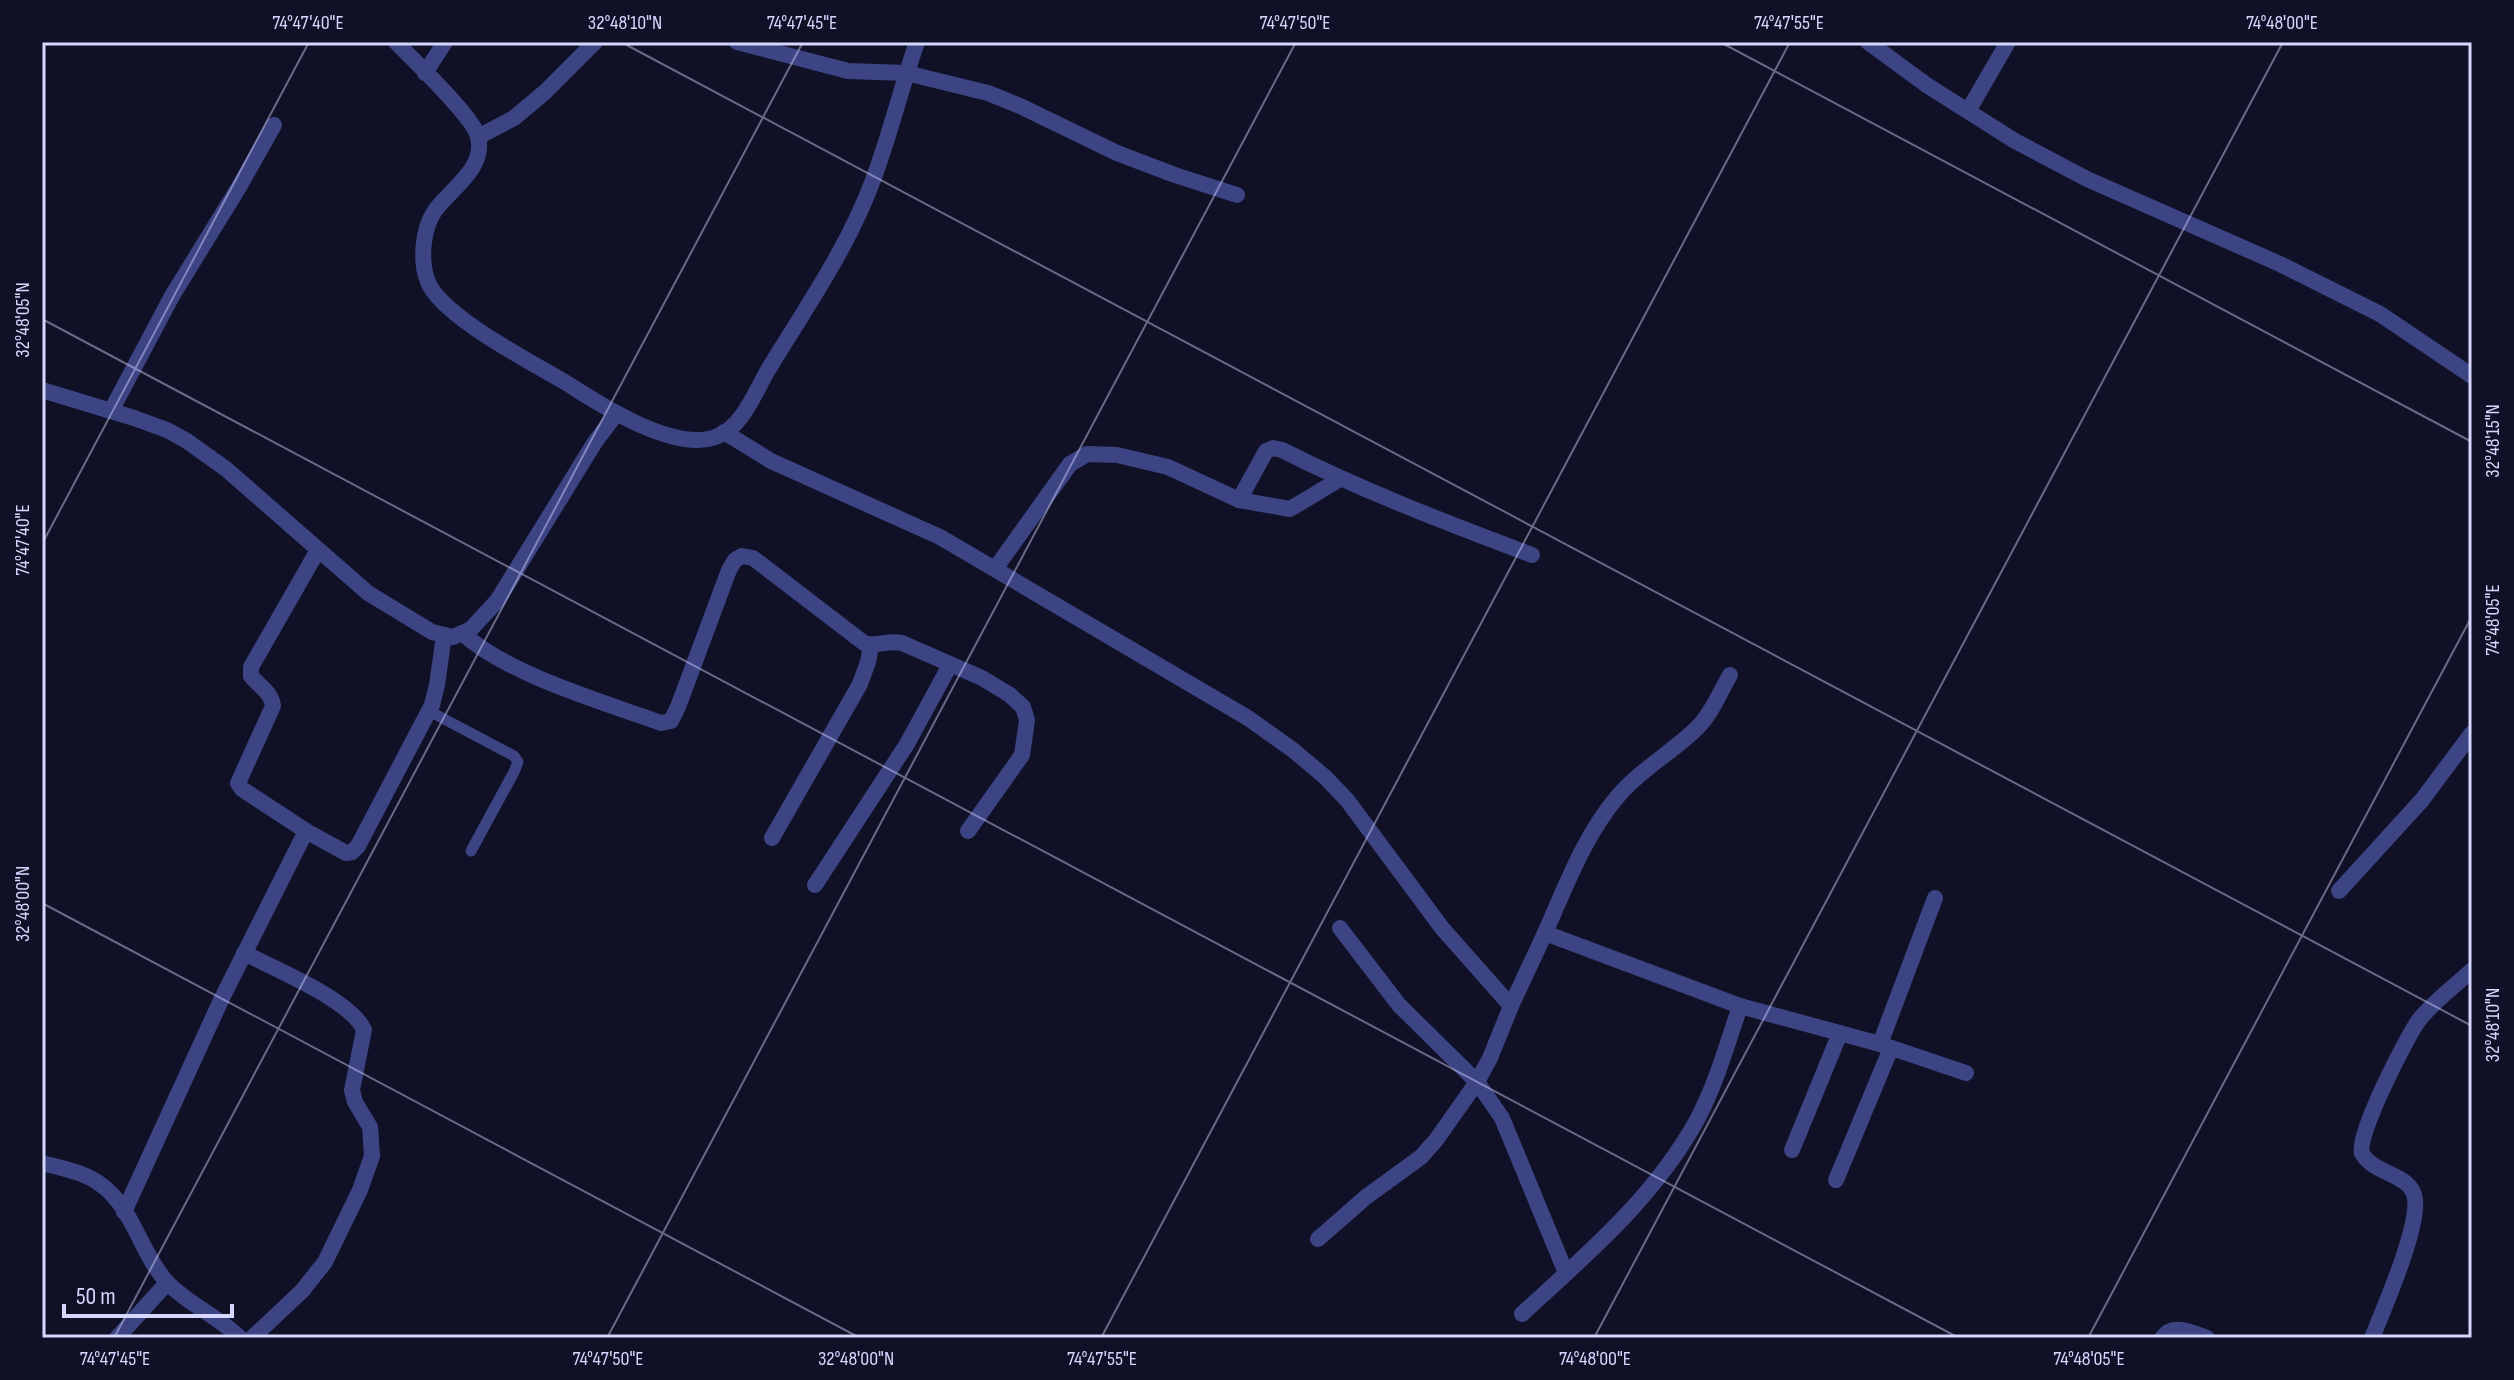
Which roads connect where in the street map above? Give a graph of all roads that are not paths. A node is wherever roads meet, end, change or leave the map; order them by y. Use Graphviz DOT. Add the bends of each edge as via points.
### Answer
graph roads {
  1 [pos="396,42"];
  2 [pos="445,42"];
  3 [pos="595,42"];
  4 [pos="737,42"];
  5 [pos="917,42"];
  6 [pos="1868,42"];
  7 [pos="2008,42"];
  8 [pos="425,73"];
  9 [pos="906,73"];
  10 [pos="1968,111"];
  11 [pos="274,125"];
  12 [pos="478,137"];
  13 [pos="1237,195"];
  14 [pos="2472,376"];
  15 [pos="42,390"];
  16 [pos="111,411"];
  17 [pos="612,419"];
  18 [pos="724,432"];
  19 [pos="1340,479"];
  20 [pos="1239,500"];
  21 [pos="318,550"];
  22 [pos="1532,555"];
  23 [pos="995,569"];
  24 [pos="462,633"];
  25 [pos="444,635"];
  26 [pos="871,645"];
  27 [pos="950,665"];
  28 [pos="1730,675"];
  29 [pos="429,711"];
  30 [pos="2472,733"];
  31 [pos="306,831"];
  32 [pos="968,831"];
  33 [pos="772,838"];
  34 [pos="471,851"];
  35 [pos="815,885"];
  36 [pos="2339,891"];
  37 [pos="1935,898"];
  38 [pos="1340,928"];
  39 [pos="1545,933"];
  40 [pos="244,953"];
  41 [pos="2472,970"];
  42 [pos="1511,1006"];
  43 [pos="1740,1006"];
  44 [pos="1840,1033"];
  45 [pos="1886,1046"];
  46 [pos="1966,1073"];
  47 [pos="1477,1082"];
  48 [pos="1792,1150"];
  49 [pos="42,1163"];
  50 [pos="1836,1180"];
  51 [pos="124,1212"];
  52 [pos="1318,1239"];
  53 [pos="1566,1273"];
  54 [pos="167,1283"];
  55 [pos="1522,1314"];
  56 [pos="117,1338"];
  57 [pos="240,1338"];
  58 [pos="252,1338"];
  59 [pos="2162,1338"];
  60 [pos="2207,1338"];
  61 [pos="2372,1338"];
  1 -- 8 [label="street"];
  2 -- 8 [label="street"];
  3 -- 12 [label="street" via="514,118"];
  4 -- 9 [label="street" via="848,71"];
  5 -- 9 [label="street"];
  6 -- 10 [label="street"];
  7 -- 10 [label="street"];
  8 -- 12 [label="street" via="470,120"];
  9 -- 13 [label="street" via="988,93 1117,153"];
  9 -- 18 [label="street" via="859,213 739,421"];
  10 -- 14 [label="street" via="2087,179 2380,314"];
  11 -- 16 [label="street"];
  12 -- 17 [label="street" via="475,165 429,224 423,263 429,285 449,309"];
  15 -- 16 [label="street"];
  16 -- 21 [label="street" via="187,441"];
  17 -- 18 [label="street" via="699,440"];
  17 -- 24 [label="street" via="497,601"];
  18 -- 23 [label="street" via="771,461 940,537"];
  19 -- 20 [label="street" via="1290,509"];
  19 -- 20 [label="street" via="1273,448 1266,451"];
  19 -- 22 [label="street"];
  20 -- 23 [label="street" via="1168,467 1087,454 1070,464"];
  21 -- 25 [label="street" via="368,593"];
  21 -- 31 [label="street" via="251,667 251,676 273,699 273,706 238,783"];
  23 -- 42 [label="street" via="1248,718 1325,777 1442,928"];
  24 -- 25 [label="street"];
  24 -- 26 [label="street" via="477,646 556,684 661,723 671,721 729,570 742,556 753,558"];
  25 -- 29 [label="street"];
  26 -- 27 [label="street" via="902,643"];
  26 -- 33 [label="street" via="860,684"];
  27 -- 32 [label="street" via="1010,695 1023,707 1027,720 1022,755"];
  27 -- 35 [label="street" via="907,744"];
  28 -- 39 [label="street" via="1698,726 1639,775 1599,822"];
  29 -- 31 [label="street" via="352,852"];
  29 -- 34 [label="lane" via="518,762"];
  30 -- 36 [label="street" via="2422,800"];
  31 -- 40 [label="street"];
  37 -- 45 [label="street"];
  38 -- 47 [label="street" via="1399,1005"];
  39 -- 42 [label="street"];
  39 -- 43 [label="street"];
  40 -- 51 [label="street"];
  40 -- 58 [label="street" via="340,1004 361,1023 352,1090 372,1141 360,1190 325,1262"];
  41 -- 61 [label="street" via="2419,1021 2374,1105 2361,1142 2371,1163 2409,1186 2416,1209"];
  42 -- 47 [label="street"];
  43 -- 44 [label="street"];
  43 -- 53 [label="street" via="1697,1120 1668,1167 1620,1223"];
  44 -- 45 [label="street"];
  44 -- 48 [label="street"];
  45 -- 46 [label="street"];
  45 -- 50 [label="street"];
  47 -- 52 [label="street" via="1421,1157"];
  47 -- 53 [label="street" via="1502,1118"];
  49 -- 51 [label="street" via="101,1184"];
  51 -- 54 [label="street"];
  53 -- 55 [label="street"];
  54 -- 56 [label="street"];
  54 -- 57 [label="street"];
  59 -- 60 [label="street" via="2177,1329"];
}
